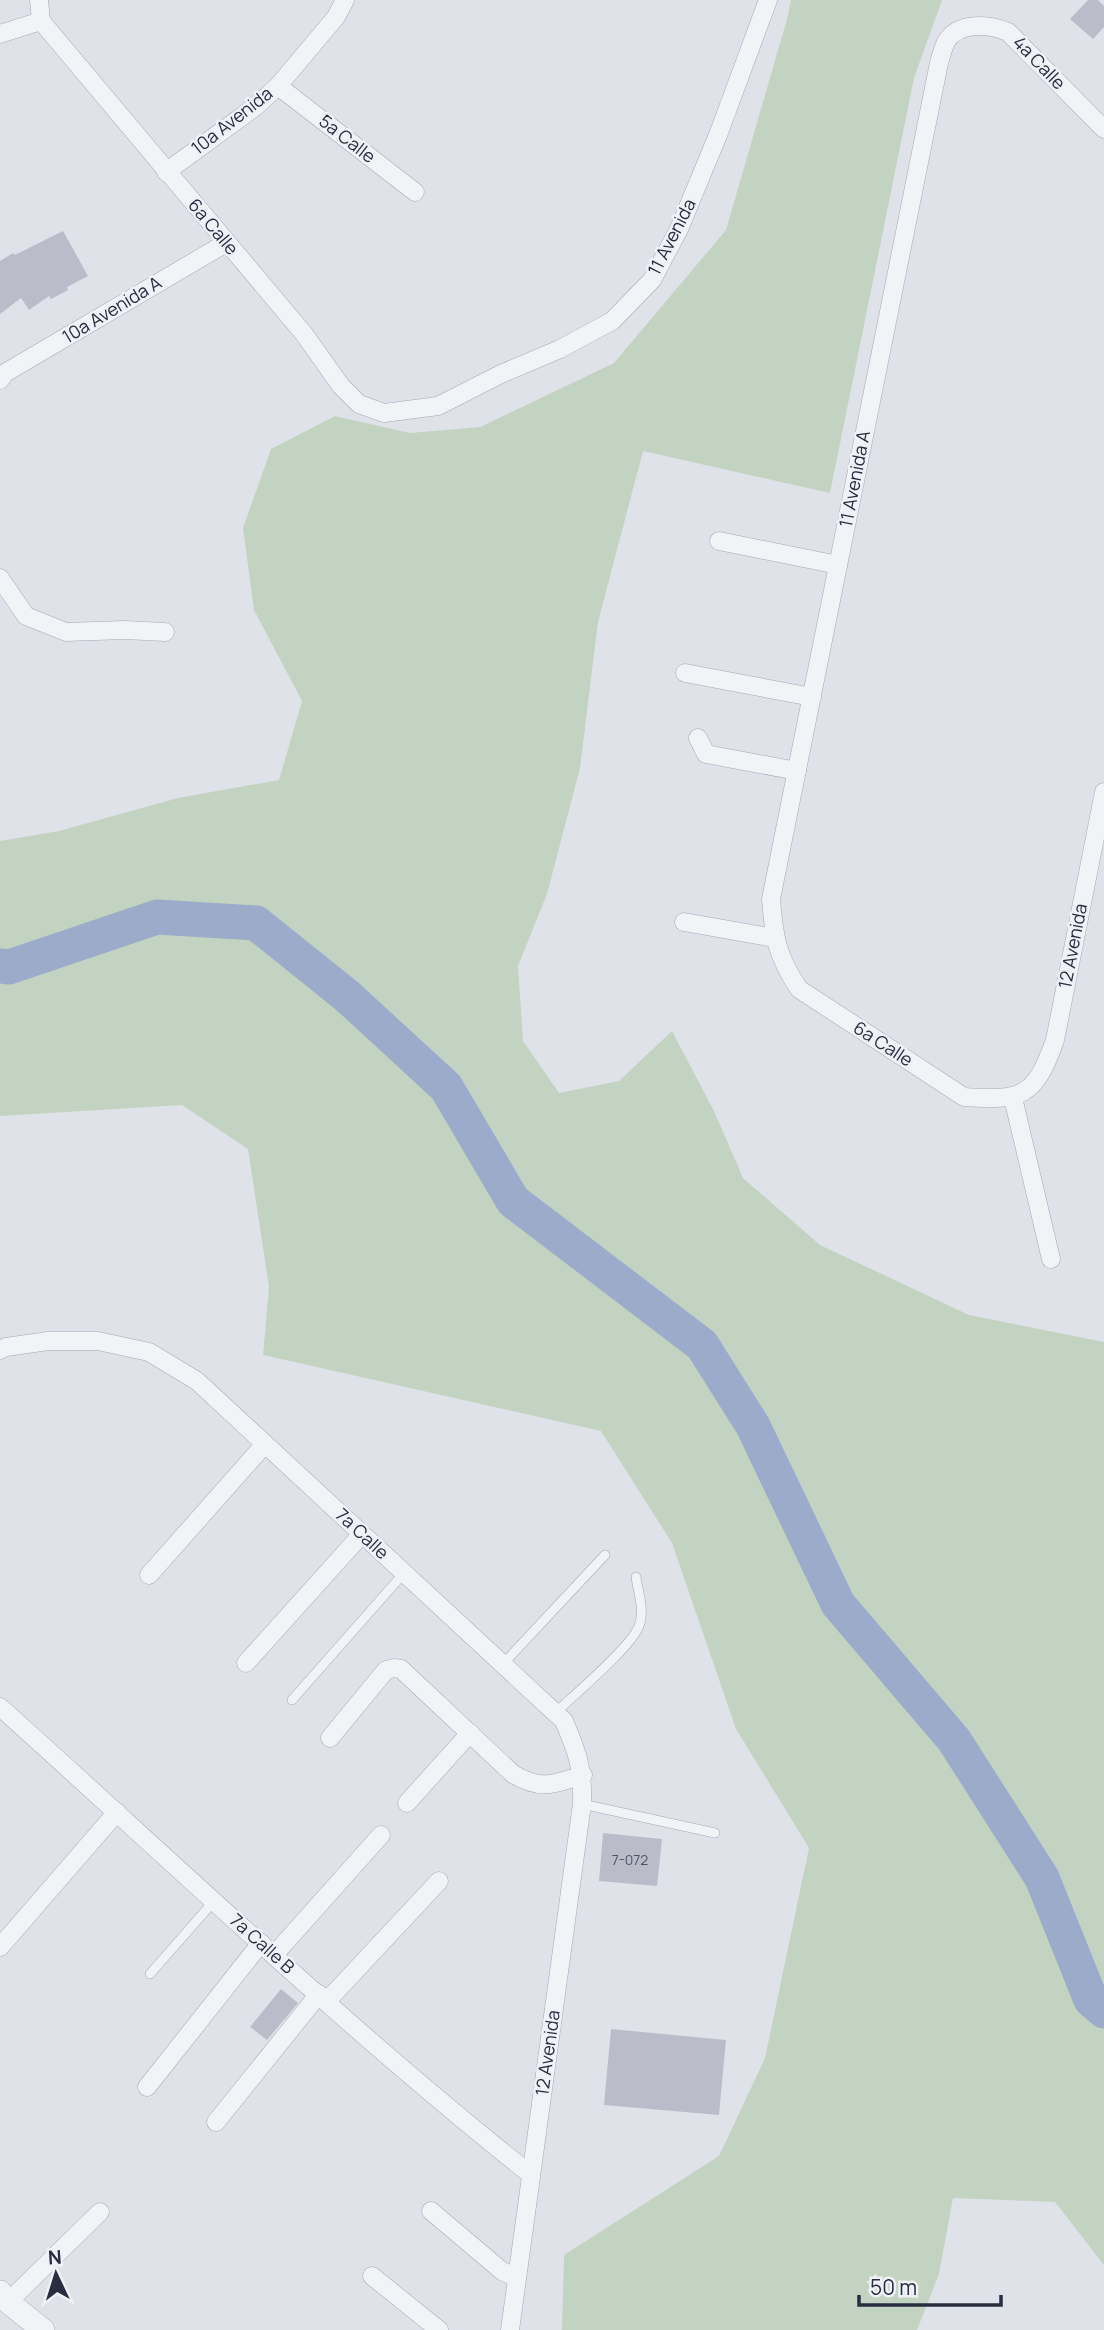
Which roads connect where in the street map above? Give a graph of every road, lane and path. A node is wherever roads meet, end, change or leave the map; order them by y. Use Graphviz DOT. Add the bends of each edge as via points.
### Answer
graph roads {
  1 [pos="39,0"];
  2 [pos="345,0"];
  3 [pos="768,0"];
  4 [pos="41,21"];
  5 [pos="961,29"];
  6 [pos="0,34"];
  7 [pos="278,86"];
  8 [pos="1104,129"];
  9 [pos="166,172"];
  10 [pos="415,192"];
  11 [pos="226,243"];
  12 [pos="0,380"];
  13 [pos="438,406"];
  14 [pos="719,541"];
  15 [pos="838,565"];
  16 [pos="0,578"];
  17 [pos="165,632"];
  18 [pos="685,673"];
  19 [pos="811,697"];
  20 [pos="698,738"];
  21 [pos="797,771"];
  22 [pos="1104,792"];
  23 [pos="684,922"];
  24 [pos="774,938"];
  25 [pos="1019,1095"];
  26 [pos="1051,1259"];
  27 [pos="0,1350"];
  28 [pos="265,1444"];
  29 [pos="362,1534"];
  30 [pos="605,1555"];
  31 [pos="404,1573"];
  32 [pos="149,1575"];
  33 [pos="636,1577"];
  34 [pos="246,1662"];
  35 [pos="503,1664"];
  36 [pos="292,1700"];
  37 [pos="0,1707"];
  38 [pos="555,1713"];
  39 [pos="470,1733"];
  40 [pos="330,1738"];
  41 [pos="583,1775"];
  42 [pos="407,1803"];
  43 [pos="582,1804"];
  44 [pos="117,1812"];
  45 [pos="715,1833"];
  46 [pos="381,1835"];
  47 [pos="439,1881"];
  48 [pos="214,1901"];
  49 [pos="0,1947"];
  50 [pos="268,1949"];
  51 [pos="150,1974"];
  52 [pos="323,1998"];
  53 [pos="147,2087"];
  54 [pos="216,2122"];
  55 [pos="530,2174"];
  56 [pos="431,2211"];
  57 [pos="100,2212"];
  58 [pos="372,2276"];
  59 [pos="517,2278"];
  60 [pos="4,2297"];
  61 [pos="35,2326"];
  62 [pos="439,2330"];
  63 [pos="510,2330"];
  1 -- 4 [label="street"];
  2 -- 7 [label="street, 10a Avenida"];
  3 -- 13 [label="street, 11 Avenida" via="718,135 652,280 611,321"];
  4 -- 6 [label="street"];
  4 -- 9 [label="street, 6a Calle"];
  5 -- 8 [label="street, 4a Calle" via="998,27 1008,32"];
  5 -- 15 [label="street, 11 Avenida A" via="947,40 939,63"];
  7 -- 9 [label="street, 10a Avenida"];
  7 -- 10 [label="street, 5a Calle"];
  9 -- 11 [label="street, 6a Calle"];
  11 -- 12 [label="street, 10a Avenida A"];
  11 -- 13 [label="street, 6a Calle" via="359,404 384,413"];
  14 -- 15 [label="street"];
  15 -- 19 [label="street, 11 Avenida A"];
  16 -- 17 [label="street" via="26,616 66,632"];
  18 -- 19 [label="street"];
  19 -- 21 [label="street, 11 Avenida A"];
  20 -- 21 [label="street" via="706,754"];
  21 -- 24 [label="street, 11 Avenida A" via="771,899"];
  22 -- 25 [label="street, 12 Avenida" via="1055,1040 1045,1068"];
  23 -- 24 [label="street"];
  24 -- 25 [label="street, 6a Calle" via="784,967 799,989 964,1097"];
  25 -- 26 [label="street"];
  27 -- 28 [label="street, 7a Calle" via="48,1341 98,1341 149,1352 197,1381"];
  28 -- 29 [label="street, 7a Calle"];
  28 -- 32 [label="street"];
  29 -- 31 [label="street, 7a Calle"];
  29 -- 34 [label="street"];
  30 -- 35 [label="lane"];
  31 -- 35 [label="street, 7a Calle"];
  31 -- 36 [label="lane"];
  33 -- 38 [label="lane" via="642,1613 639,1628"];
  35 -- 38 [label="street, 7a Calle"];
  37 -- 44 [label="street, 7a Calle B"];
  38 -- 41 [label="street, 7a Calle" via="572,1738"];
  39 -- 40 [label="street" via="401,1669 394,1668 386,1670"];
  39 -- 41 [label="street" via="528,1783 552,1784"];
  39 -- 42 [label="street"];
  41 -- 43 [label="street, 12 Avenida"];
  43 -- 45 [label="lane"];
  43 -- 55 [label="street, 12 Avenida"];
  44 -- 48 [label="street, 7a Calle B"];
  44 -- 49 [label="street"];
  46 -- 50 [label="street"];
  47 -- 52 [label="street"];
  48 -- 50 [label="street, 7a Calle B"];
  48 -- 51 [label="lane"];
  50 -- 52 [label="street, 7a Calle B"];
  50 -- 53 [label="street"];
  52 -- 54 [label="street"];
  52 -- 55 [label="street, 7a Calle B"];
  55 -- 59 [label="street, 12 Avenida"];
  56 -- 59 [label="street" via="502,2271"];
  57 -- 60 [label="street"];
  58 -- 62 [label="street"];
  59 -- 63 [label="street, 12 Avenida"];
  60 -- 61 [label="street"];
}
